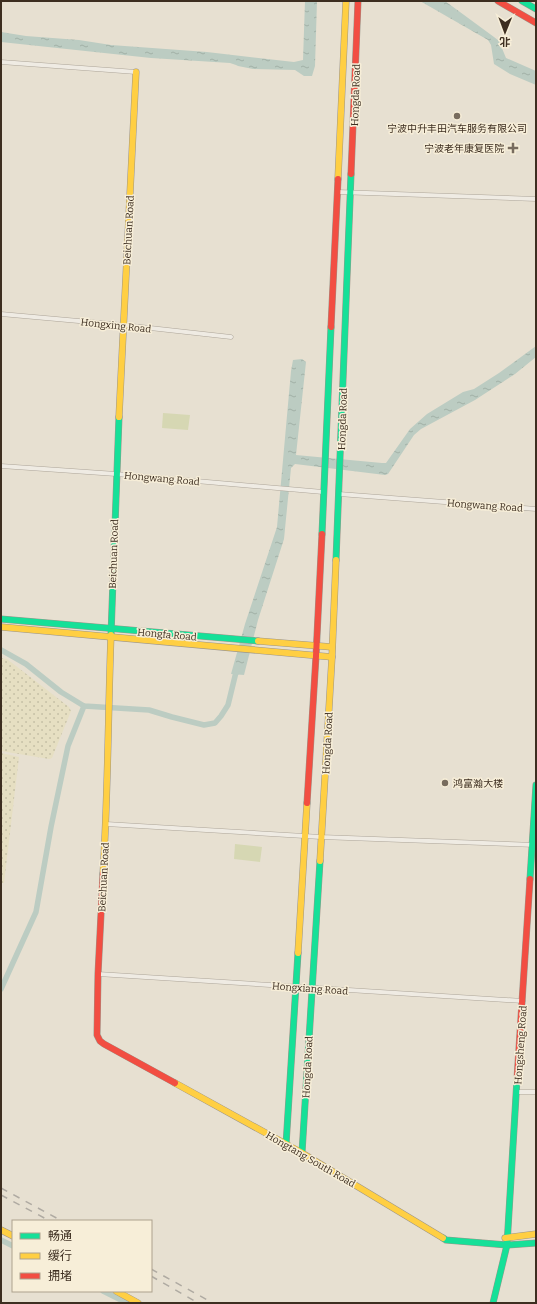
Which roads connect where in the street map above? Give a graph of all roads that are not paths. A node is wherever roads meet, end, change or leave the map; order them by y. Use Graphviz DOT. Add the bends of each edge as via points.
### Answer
graph roads {
  1 [pos="346,1"];
  2 [pos="358,1"];
  3 [pos="498,1"];
  4 [pos="522,1"];
  5 [pos="536,9"];
  6 [pos="536,22"];
  7 [pos="1,62"];
  8 [pos="136,72"];
  9 [pos="338,192"];
  10 [pos="351,192"];
  11 [pos="536,199"];
  12 [pos="1,314"];
  13 [pos="123,325"];
  14 [pos="231,337"];
  15 [pos="1,466"];
  16 [pos="116,474"];
  17 [pos="324,492"];
  18 [pos="339,494"];
  19 [pos="536,509"];
  20 [pos="1,619"];
  21 [pos="1,628"];
  22 [pos="111,629"];
  23 [pos="110,638"];
  24 [pos="316,646"];
  25 [pos="332,647"];
  26 [pos="316,656"];
  27 [pos="332,657"];
  28 [pos="536,785"];
  29 [pos="106,824"];
  30 [pos="305,836"];
  31 [pos="321,837"];
  32 [pos="534,845"];
  33 [pos="98,974"];
  34 [pos="296,987"];
  35 [pos="312,988"];
  36 [pos="523,1001"];
  37 [pos="97,1035"];
  38 [pos="517,1092"];
  39 [pos="536,1092"];
  40 [pos="286,1145"];
  41 [pos="302,1152"];
  42 [pos="1,1230"];
  43 [pos="536,1234"];
  44 [pos="12,1236"];
  45 [pos="507,1237"];
  46 [pos="536,1243"];
  47 [pos="498,1244"];
  48 [pos="507,1245"];
  49 [pos="118,1292"];
  50 [pos="138,1303"];
  51 [pos="492,1303"];
  1 -- 9 [label="main road, Hongda Road"];
  2 -- 10 [label="main road, Hongda Road"];
  3 -- 6 [label="main road"];
  4 -- 5 [label="main road"];
  7 -- 8 [label="street"];
  8 -- 13 [label="main road, Beichuan Road"];
  9 -- 10 [label="street"];
  9 -- 17 [label="main road, Hongda Road"];
  10 -- 11 [label="street"];
  10 -- 18 [label="main road, Hongda Road"];
  12 -- 13 [label="street, Hongxing Road"];
  13 -- 14 [label="street, Hongxing Road"];
  13 -- 16 [label="main road, Beichuan Road"];
  15 -- 16 [label="street, Hongwang Road"];
  16 -- 17 [label="street, Hongwang Road"];
  16 -- 22 [label="main road, Beichuan Road"];
  17 -- 24 [label="main road, Hongda Road"];
  18 -- 19 [label="street, Hongwang Road"];
  18 -- 25 [label="main road, Hongda Road"];
  20 -- 22 [label="main road, Hongfa Road"];
  21 -- 23 [label="main road, Hongfa Road"];
  22 -- 23 [label="main road, Beichuan Road"];
  22 -- 24 [label="main road, Hongfa Road"];
  23 -- 26 [label="main road, Hongfa Road"];
  23 -- 29 [label="main road, Beichuan Road"];
  24 -- 25 [label="main road, Hongfa Road"];
  24 -- 26 [label="main road, Hongda Road"];
  25 -- 27 [label="main road, Hongda Road"];
  26 -- 27 [label="main road, Hongfa Road"];
  26 -- 30 [label="main road, Hongda Road"];
  27 -- 31 [label="main road, Hongda Road"];
  28 -- 32 [label="main road, Hongsheng Road"];
  29 -- 30 [label="street"];
  29 -- 33 [label="main road, Beichuan Road"];
  30 -- 31 [label="street"];
  30 -- 34 [label="main road, Hongda Road"];
  31 -- 32 [label="street"];
  31 -- 35 [label="main road, Hongda Road"];
  32 -- 36 [label="main road, Hongsheng Road"];
  33 -- 34 [label="street, Hongxiang Road"];
  33 -- 37 [label="main road, Beichuan Road"];
  34 -- 35 [label="street, Hongxiang Road"];
  34 -- 40 [label="main road, Hongda Road"];
  35 -- 36 [label="street, Hongxiang Road"];
  35 -- 41 [label="main road, Hongda Road"];
  36 -- 38 [label="main road, Hongsheng Road"];
  37 -- 40 [label="main road, Hongtang South Road" via="104,1044"];
  38 -- 39 [label="street"];
  38 -- 45 [label="main road, Hongsheng Road"];
  40 -- 41 [label="main road, Hongtang South Road"];
  41 -- 47 [label="main road, Hongtang South Road" via="446,1240"];
  42 -- 44 [label="main road"];
  43 -- 45 [label="main road"];
  45 -- 47 [label="main road"];
  45 -- 48 [label="main road, Hongsheng Road"];
  46 -- 48 [label="main road, Hongtang South Road"];
  47 -- 48 [label="main road, Hongtang South Road"];
  48 -- 51 [label="main road, Hongsheng Road"];
  49 -- 50 [label="main road"];
}
